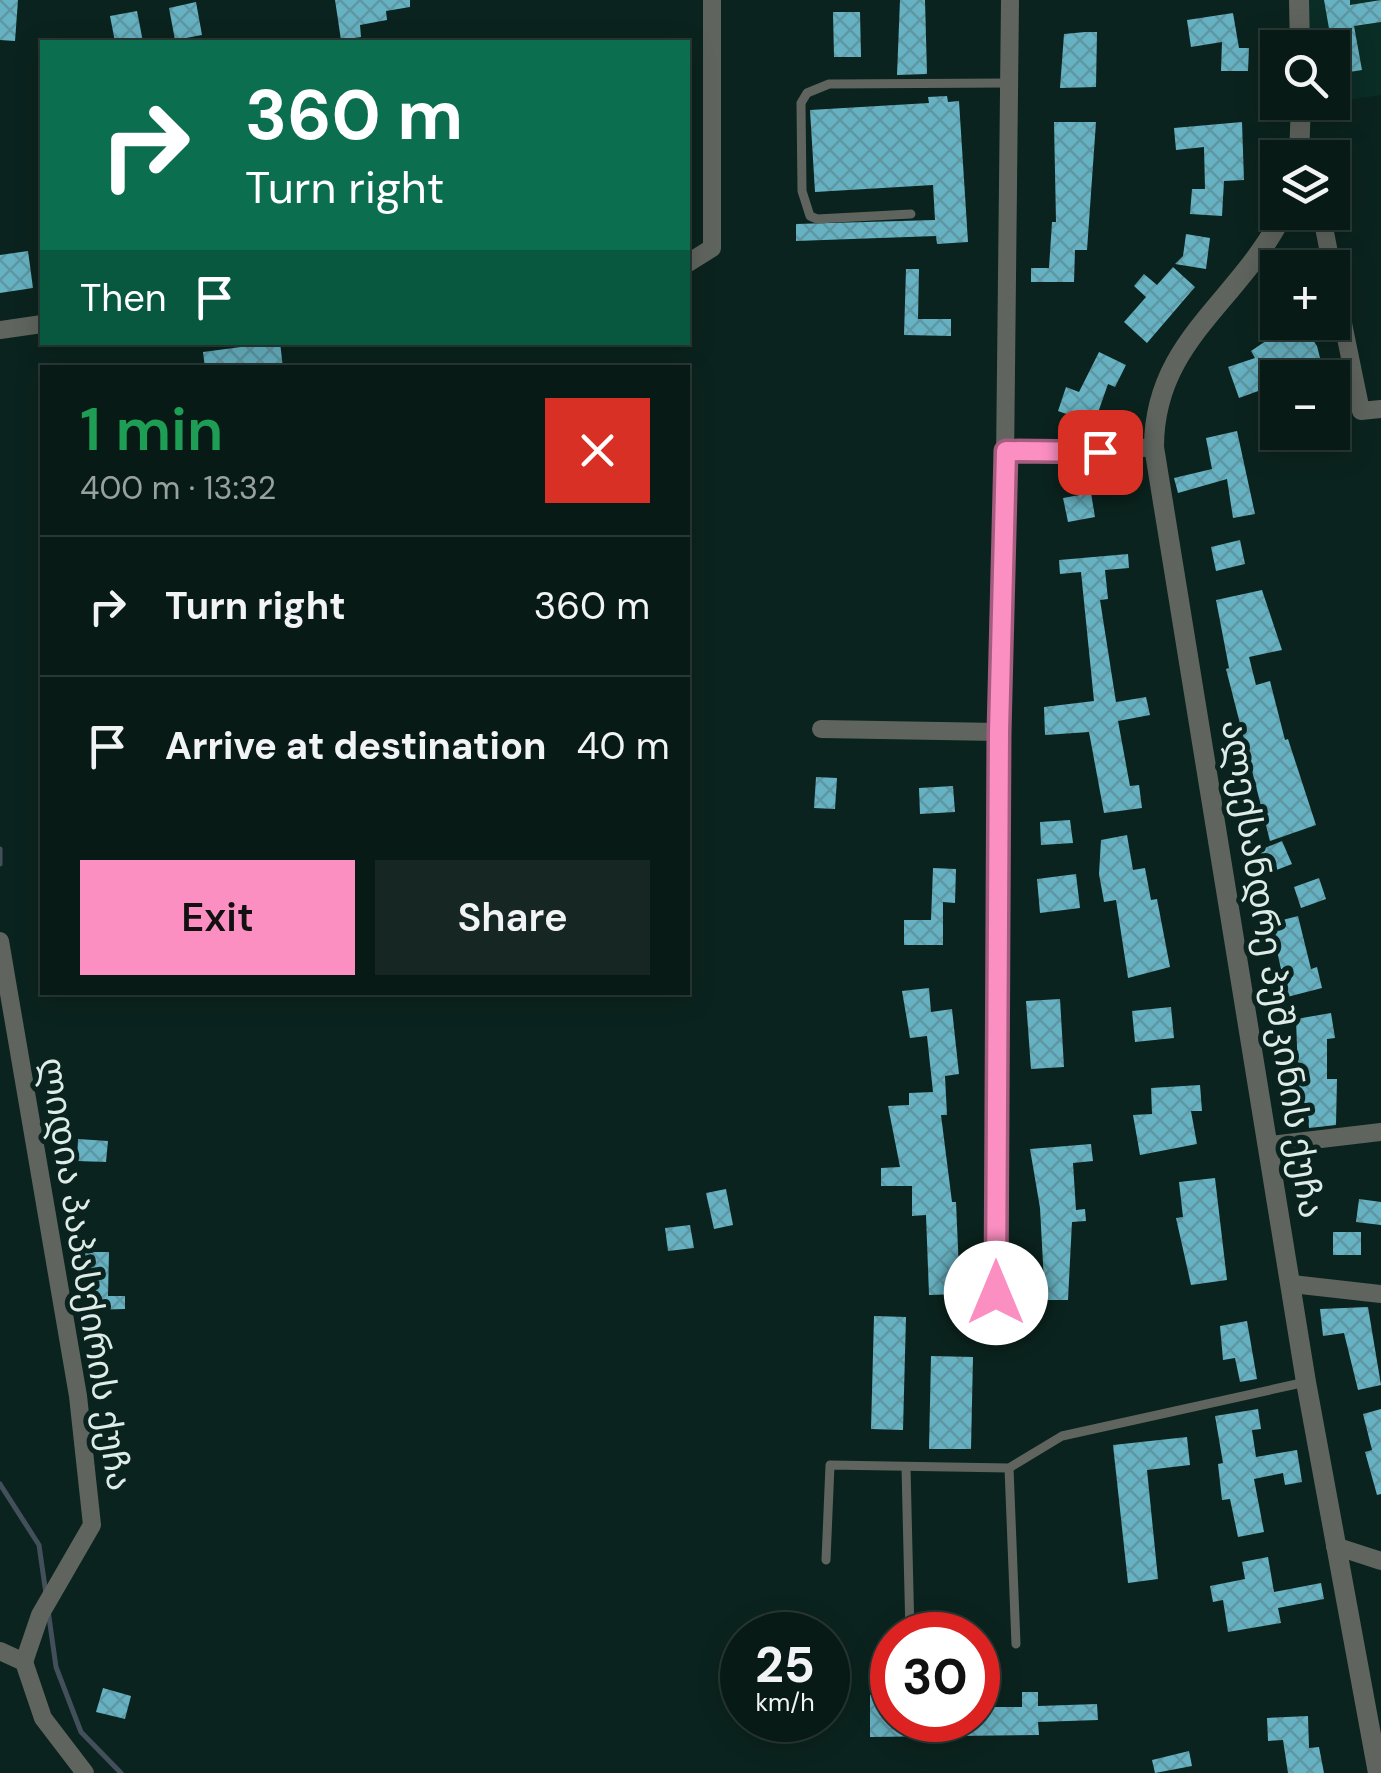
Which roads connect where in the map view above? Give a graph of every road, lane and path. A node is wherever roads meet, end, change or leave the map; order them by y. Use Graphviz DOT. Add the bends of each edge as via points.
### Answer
graph roads {
  1 [pos="712,0"];
  2 [pos="1010,0"];
  3 [pos="1299,0"];
  4 [pos="1300,30"];
  5 [pos="1010,83"];
  6 [pos="911,214"];
  7 [pos="1275,230"];
  8 [pos="690,262"];
  9 [pos="40,324"];
  10 [pos="0,330"];
  11 [pos="1347,340"];
  12 [pos="1381,408"];
  13 [pos="1154,448"];
  14 [pos="1006,451"];
  15 [pos="820,729"];
  16 [pos="999,732"];
  17 [pos="0,942"];
  18 [pos="1381,1132"];
  19 [pos="1270,1145"];
  20 [pos="1292,1284"];
  21 [pos="996,1293"];
  22 [pos="1381,1294"];
  23 [pos="1306,1382"];
  24 [pos="906,1467"];
  25 [pos="1009,1468"];
  26 [pos="1335,1546"];
  27 [pos="826,1560"];
  28 [pos="1381,1561"];
  29 [pos="909,1612"];
  30 [pos="1016,1644"];
  31 [pos="0,1652"];
  32 [pos="24,1662"];
  33 [pos="85,1773"];
  34 [pos="1378,1773"];
  1 -- 8 [label="street" via="712,248"];
  2 -- 5 [label="street"];
  3 -- 4 [label="street"];
  5 -- 6 [label="lane" via="829,84 807,93 801,103 802,191 810,216"];
  5 -- 14 [label="street"];
  7 -- 13 [label="street, ალექსანდრე პუშკინის ქუჩა" via="1173,360 1154,423"];
  9 -- 10 [label="street"];
  11 -- 12 [label="street" via="1361,410"];
  13 -- 14 [label="street"];
  13 -- 19 [label="street, ალექსანდრე პუშკინის ქუჩა"];
  14 -- 16 [label="street"];
  15 -- 16 [label="street"];
  16 -- 21 [label="street"];
  17 -- 32 [label="street, ლიდია პაპასქირის ქუჩა" via="78,1396 92,1525 40,1615"];
  18 -- 19 [label="street"];
  19 -- 20 [label="street, ალექსანდრე პუშკინის ქუჩა"];
  20 -- 22 [label="street"];
  20 -- 23 [label="street, ალექსანდრე პუშკინის ქუჩა"];
  23 -- 25 [label="lane" via="1062,1436"];
  23 -- 26 [label="street, ალექსანდრე პუშკინის ქუჩა"];
  24 -- 25 [label="lane"];
  24 -- 27 [label="lane" via="830,1465"];
  24 -- 29 [label="lane"];
  25 -- 30 [label="lane"];
  26 -- 28 [label="street"];
  26 -- 34 [label="street, ალექსანდრე პუშკინის ქუჩა"];
  31 -- 32 [label="street"];
  32 -- 33 [label="street" via="43,1718"];
}
